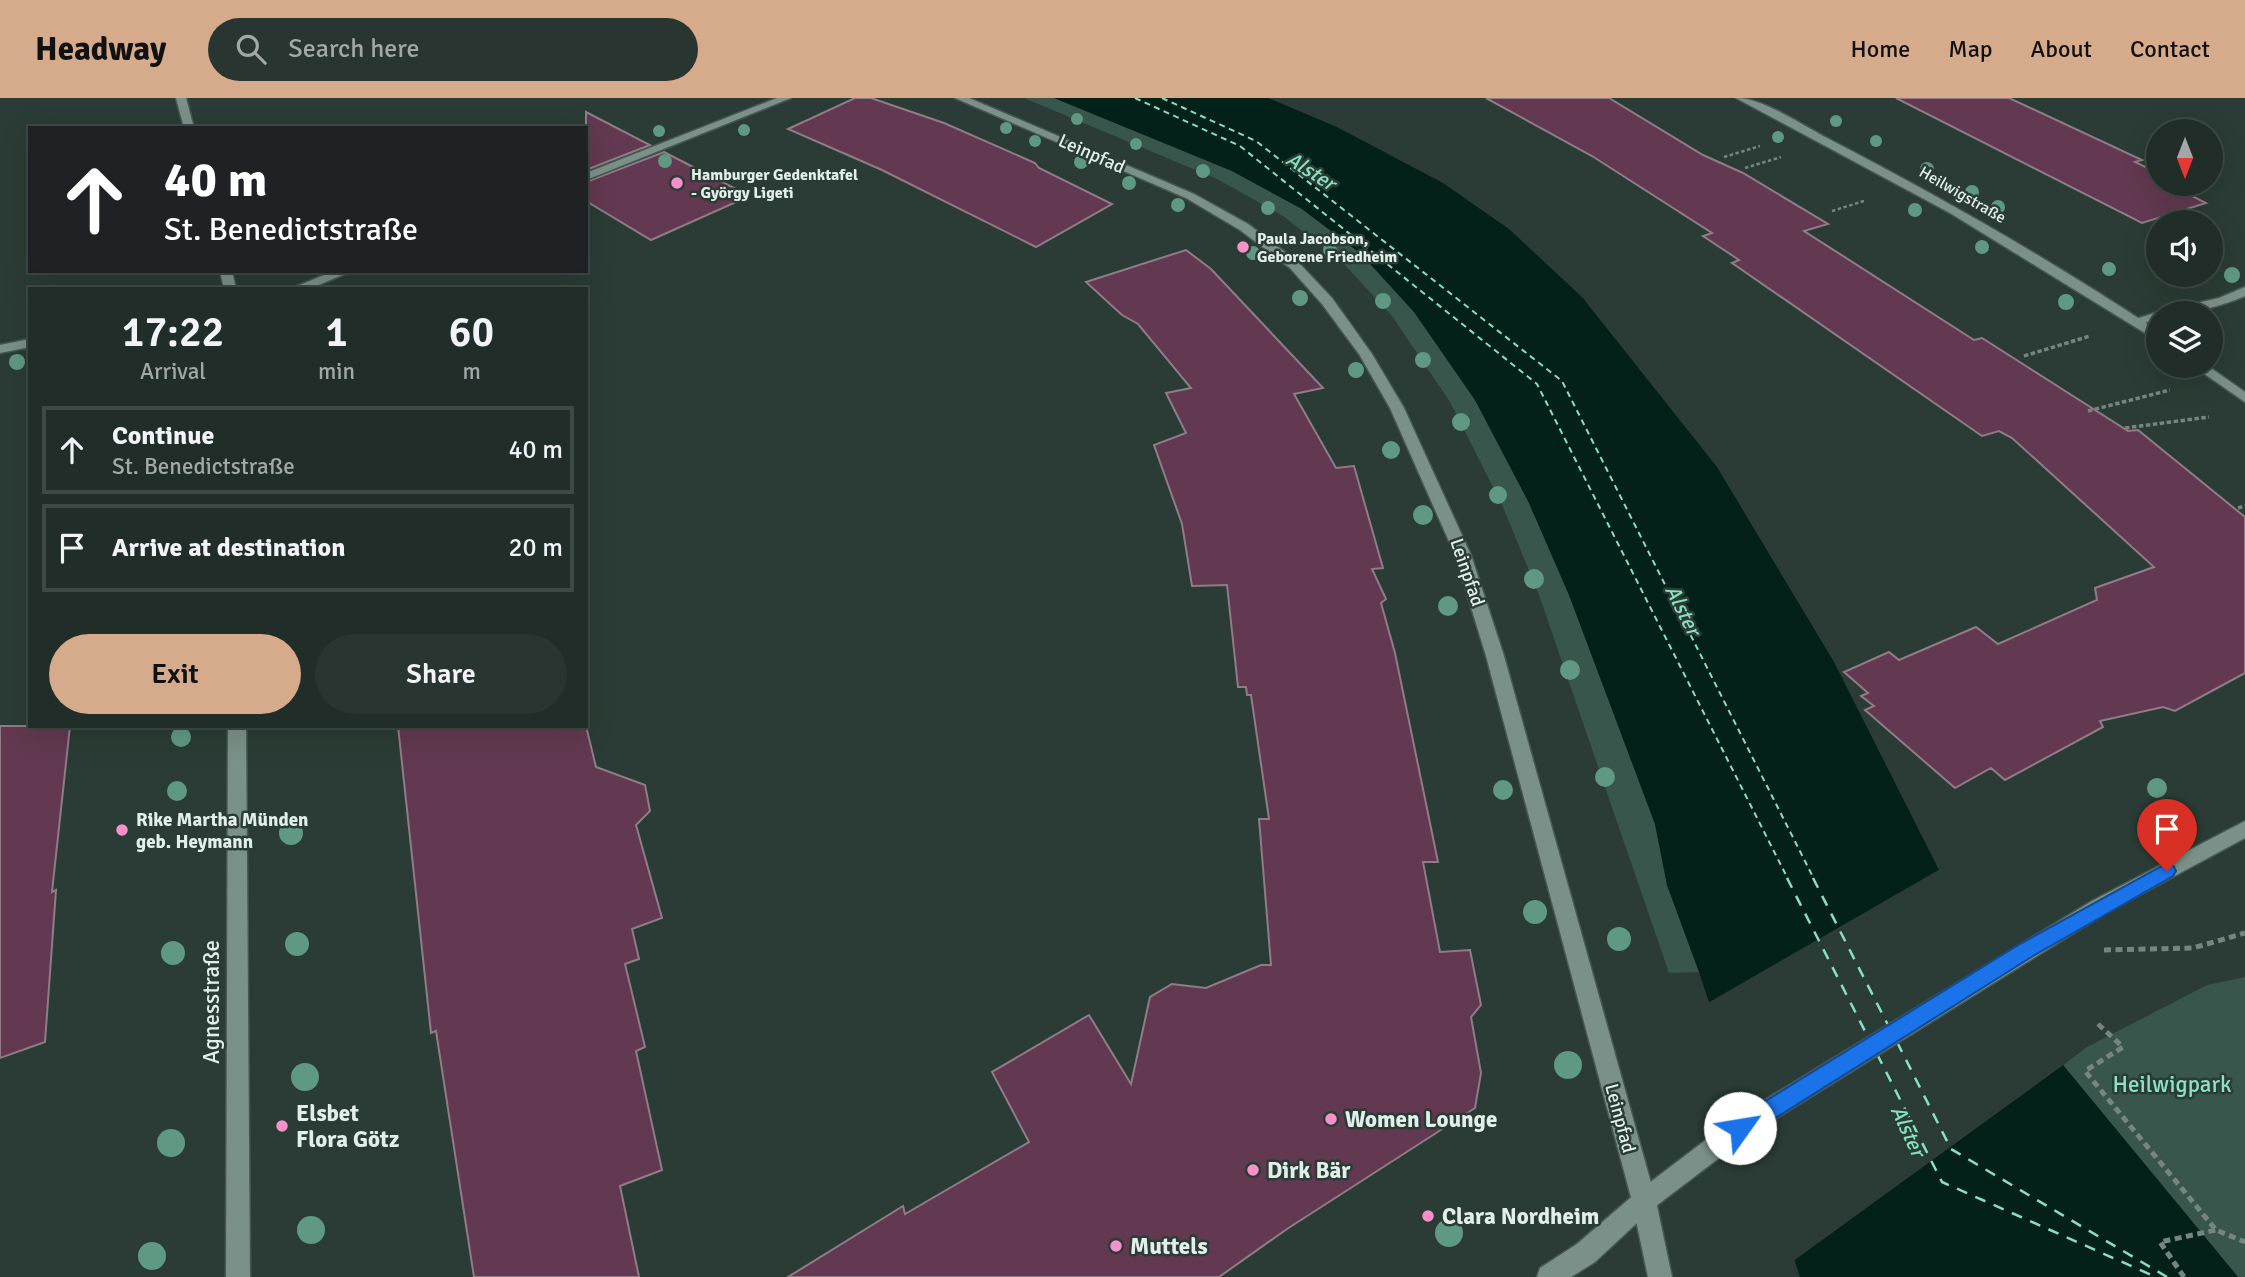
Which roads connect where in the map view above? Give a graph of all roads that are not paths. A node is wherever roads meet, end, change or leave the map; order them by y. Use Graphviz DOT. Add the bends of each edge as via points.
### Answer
graph roads {
  1 [pos="181,98"];
  2 [pos="786,98"];
  3 [pos="960,98"];
  4 [pos="1741,98"];
  5 [pos="188,126"];
  6 [pos="588,176"];
  7 [pos="340,273"];
  8 [pos="302,287"];
  9 [pos="2245,291"];
  10 [pos="2222,301"];
  11 [pos="2146,319"];
  12 [pos="2135,321"];
  13 [pos="2146,329"];
  14 [pos="28,343"];
  15 [pos="0,349"];
  16 [pos="2217,378"];
  17 [pos="2245,398"];
  18 [pos="237,728"];
  19 [pos="2245,829"];
  20 [pos="1644,1201"];
  21 [pos="238,1277"];
  22 [pos="1549,1277"];
  23 [pos="1660,1277"];
  1 -- 5 [label="street"];
  2 -- 6 [label="street"];
  3 -- 20 [label="street, Leinpfad" via="1190,196 1244,227 1294,265 1365,354 1397,408 1463,555 1495,656"];
  4 -- 12 [label="street, Heilwigstraße" via="1918,188"];
  7 -- 8 [label="street"];
  9 -- 10 [label="street"];
  11 -- 12 [label="street"];
  12 -- 13 [label="street, Heilwigstraße"];
  14 -- 15 [label="street"];
  16 -- 17 [label="street"];
  18 -- 21 [label="street, Agnesstraße"];
  19 -- 20 [label="street" via="2026,950 1740,1128"];
  20 -- 22 [label="street" via="1586,1253"];
  20 -- 23 [label="street, Leinpfad"];
}
